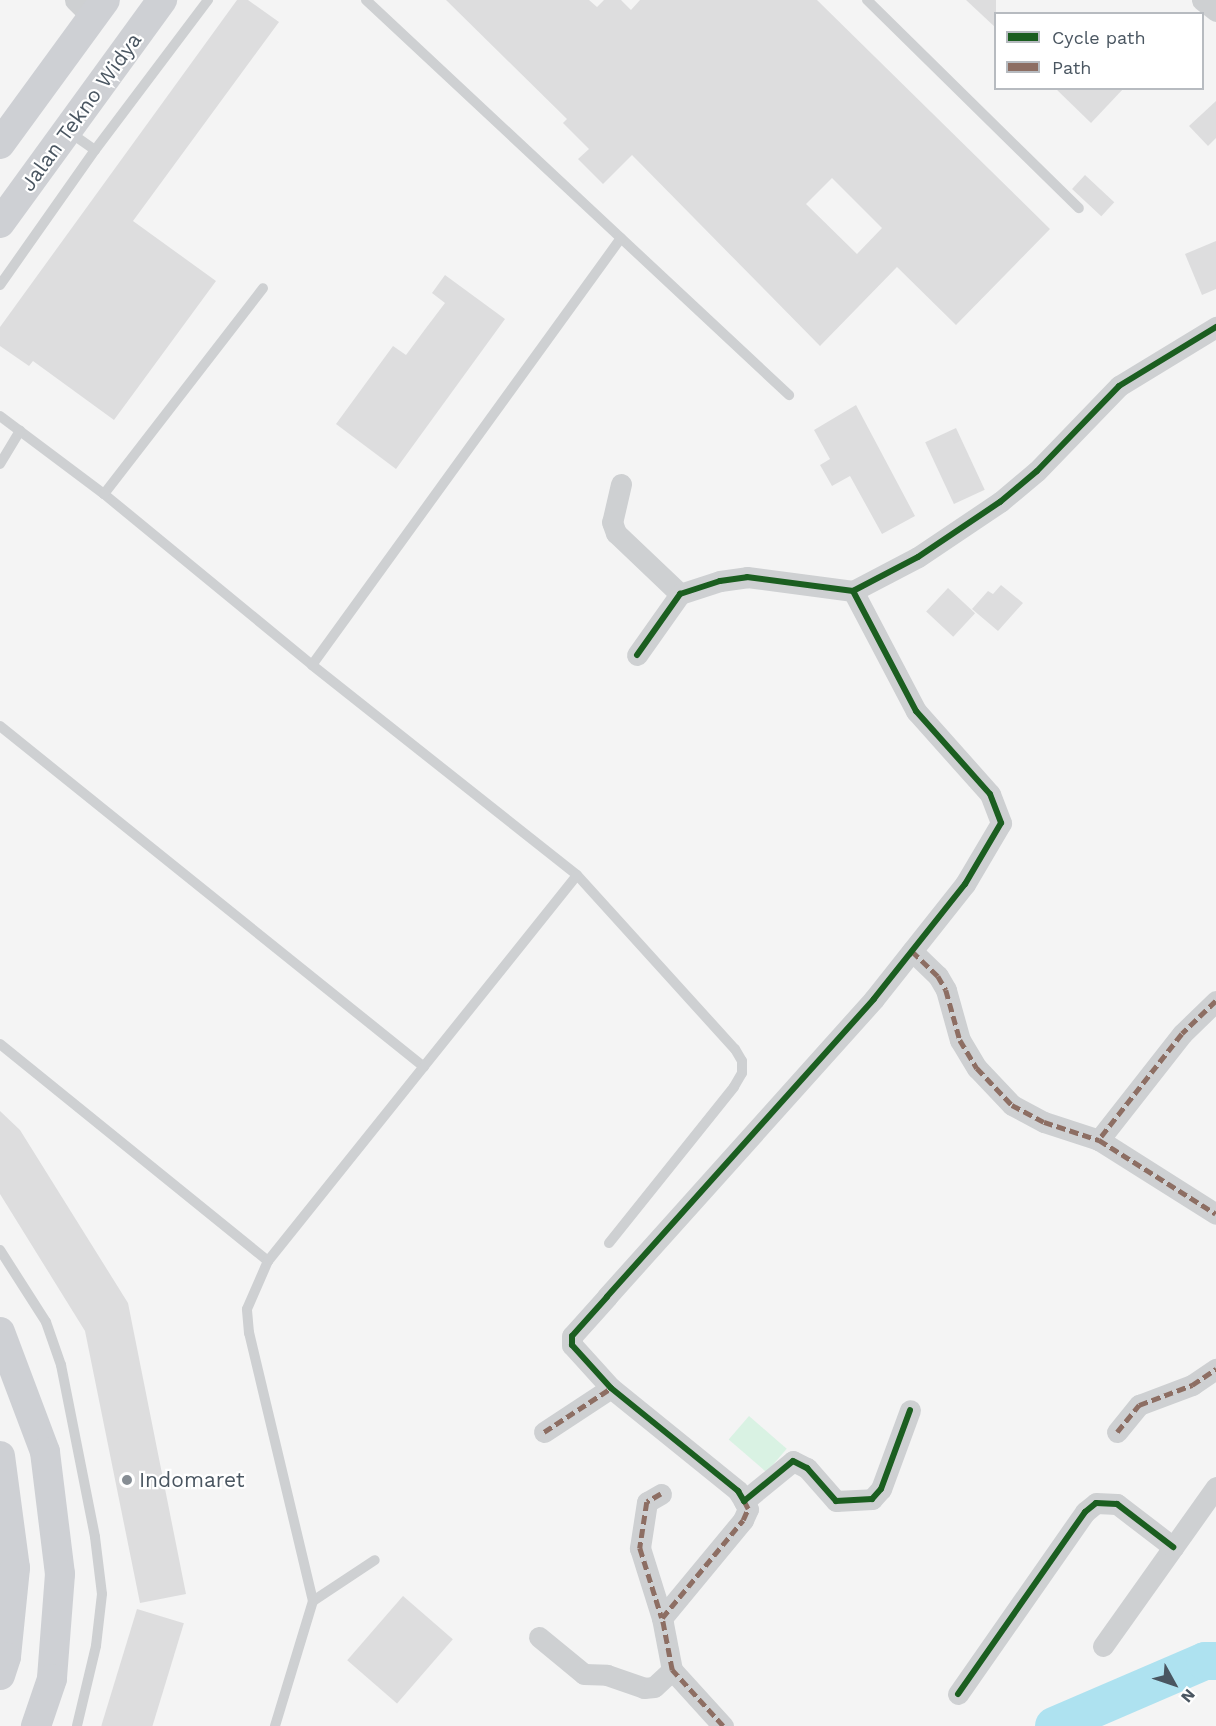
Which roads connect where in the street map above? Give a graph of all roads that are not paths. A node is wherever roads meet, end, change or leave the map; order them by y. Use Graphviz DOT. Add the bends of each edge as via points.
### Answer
graph roads {
  1 [pos="162,0"];
  2 [pos="208,0"];
  3 [pos="366,0"];
  4 [pos="867,0"];
  5 [pos="1202,0"];
  6 [pos="91,6"];
  7 [pos="1216,11"];
  8 [pos="68,131"];
  9 [pos="0,144"];
  10 [pos="95,150"];
  11 [pos="1079,208"];
  12 [pos="0,223"];
  13 [pos="621,238"];
  14 [pos="0,285"];
  15 [pos="263,288"];
  16 [pos="1216,327"];
  17 [pos="789,395"];
  18 [pos="0,416"];
  19 [pos="20,431"];
  20 [pos="0,464"];
  21 [pos="621,483"];
  22 [pos="104,494"];
  23 [pos="853,591"];
  24 [pos="680,594"];
  25 [pos="637,655"];
  26 [pos="312,665"];
  27 [pos="0,726"];
  28 [pos="577,875"];
  29 [pos="912,951"];
  30 [pos="1216,1001"];
  31 [pos="0,1044"];
  32 [pos="424,1067"];
  33 [pos="1099,1140"];
  34 [pos="1216,1214"];
  35 [pos="609,1243"];
  36 [pos="0,1250"];
  37 [pos="268,1261"];
  38 [pos="0,1332"];
  39 [pos="1216,1369"];
  40 [pos="611,1388"];
  41 [pos="910,1410"];
  42 [pos="544,1432"];
  43 [pos="1117,1432"];
  44 [pos="0,1456"];
  45 [pos="1216,1487"];
  46 [pos="661,1494"];
  47 [pos="744,1501"];
  48 [pos="1173,1547"];
  49 [pos="375,1560"];
  50 [pos="313,1601"];
  51 [pos="662,1618"];
  52 [pos="539,1637"];
  53 [pos="1103,1646"];
  54 [pos="672,1670"];
  55 [pos="0,1675"];
  56 [pos="958,1694"];
  57 [pos="36,1726"];
  58 [pos="77,1726"];
  59 [pos="275,1726"];
  60 [pos="723,1726"];
  1 -- 8 [label="main road, Jalan Tekno Widya"];
  2 -- 10 [label="lane"];
  3 -- 13 [label="lane"];
  4 -- 11 [label="lane"];
  5 -- 7 [label="street"];
  6 -- 9 [label="main road"];
  8 -- 10 [label="lane"];
  8 -- 12 [label="main road, Jalan Tekno Widya"];
  10 -- 14 [label="lane"];
  13 -- 17 [label="lane"];
  13 -- 26 [label="lane"];
  15 -- 22 [label="lane"];
  16 -- 23 [label="street" via="1119,386 1076,435 1000,502 918,557"];
  18 -- 19 [label="lane"];
  19 -- 20 [label="lane"];
  19 -- 22 [label="lane"];
  21 -- 24 [label="street" via="613,508 616,533"];
  22 -- 26 [label="lane"];
  23 -- 24 [label="street" via="747,577"];
  23 -- 29 [label="street" via="916,711 990,794 1000,823 965,884"];
  24 -- 25 [label="street"];
  26 -- 28 [label="lane"];
  27 -- 32 [label="lane"];
  28 -- 32 [label="lane"];
  28 -- 35 [label="lane" via="742,1061 742,1073 734,1087"];
  29 -- 33 [label="street" via="938,976 946,990 960,1040 976,1068 1012,1105 1044,1122"];
  29 -- 40 [label="street" via="866,1008 572,1336 577,1352"];
  30 -- 33 [label="street" via="1182,1034"];
  31 -- 37 [label="lane"];
  32 -- 37 [label="lane"];
  33 -- 34 [label="street"];
  36 -- 58 [label="lane" via="46,1322 61,1365 95,1537 102,1594 96,1646"];
  37 -- 50 [label="lane" via="247,1309 249,1334"];
  38 -- 57 [label="main road" via="45,1452 60,1574 52,1679"];
  39 -- 43 [label="street" via="1192,1385 1139,1405"];
  40 -- 42 [label="street"];
  40 -- 47 [label="street" via="738,1491"];
  41 -- 47 [label="street" via="881,1488 872,1499 855,1503 836,1501 807,1468 793,1461"];
  44 -- 55 [label="main road" via="15,1569 6,1657"];
  45 -- 48 [label="street"];
  46 -- 51 [label="street" via="647,1502 640,1548"];
  47 -- 51 [label="street" via="748,1509 743,1520"];
  48 -- 53 [label="street"];
  48 -- 56 [label="street" via="1117,1504 1096,1503 1085,1512"];
  49 -- 50 [label="lane"];
  50 -- 59 [label="lane"];
  51 -- 54 [label="street"];
  52 -- 54 [label="street" via="584,1674 608,1675 644,1688 654,1687"];
  54 -- 60 [label="street"];
}
